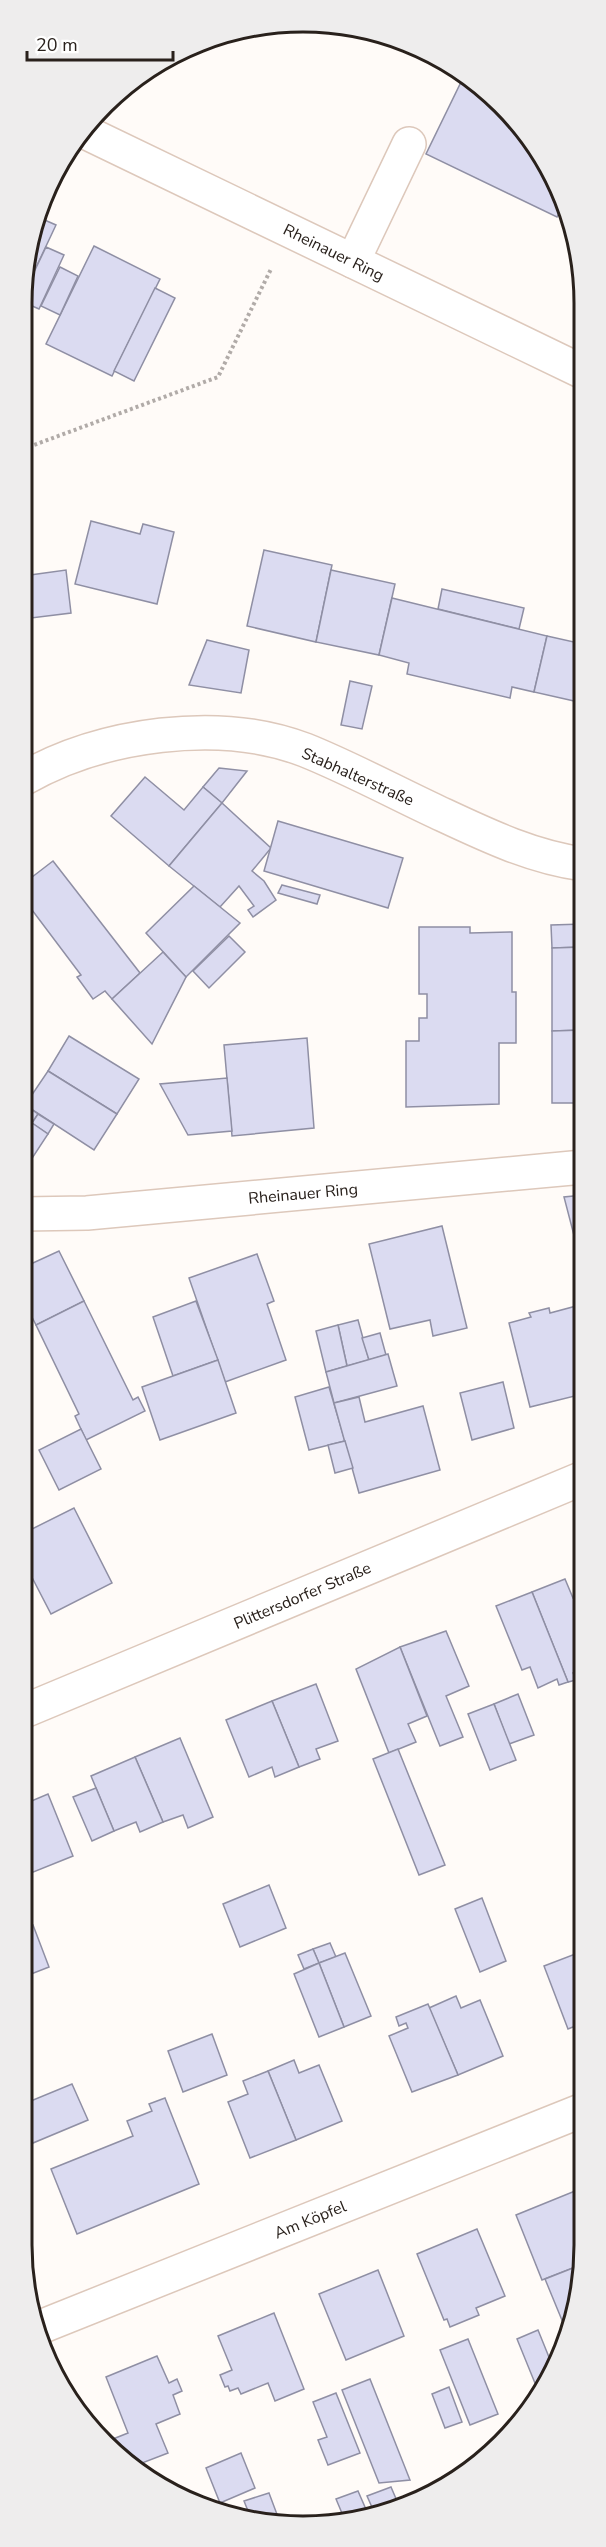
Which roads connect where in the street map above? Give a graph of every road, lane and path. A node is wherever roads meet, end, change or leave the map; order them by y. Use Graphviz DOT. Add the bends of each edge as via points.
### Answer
graph roads {
  1 [pos="91,135"];
  2 [pos="409,144"];
  3 [pos="290,230"];
  4 [pos="352,261"];
  5 [pos="574,368"];
  6 [pos="32,446"];
  7 [pos="32,773"];
  8 [pos="574,862"];
  9 [pos="574,1168"];
  10 [pos="32,1214"];
  11 [pos="574,1482"];
  12 [pos="32,1708"];
  13 [pos="574,2115"];
  14 [pos="44,2325"];
  1 -- 3 [label="street, Rheinauer Ring"];
  2 -- 4 [label="street"];
  3 -- 4 [label="street, Rheinauer Ring"];
  3 -- 6 [label="path" via="218,377"];
  4 -- 5 [label="street, Rheinauer Ring"];
  7 -- 8 [label="street, Stabhalterstraße" via="89,749 146,736 197,733 249,737 303,750 507,844"];
  9 -- 10 [label="street, Rheinauer Ring" via="87,1213"];
  11 -- 12 [label="street, Plittersdorfer Straße"];
  13 -- 14 [label="street, Am Köpfel"];
}
